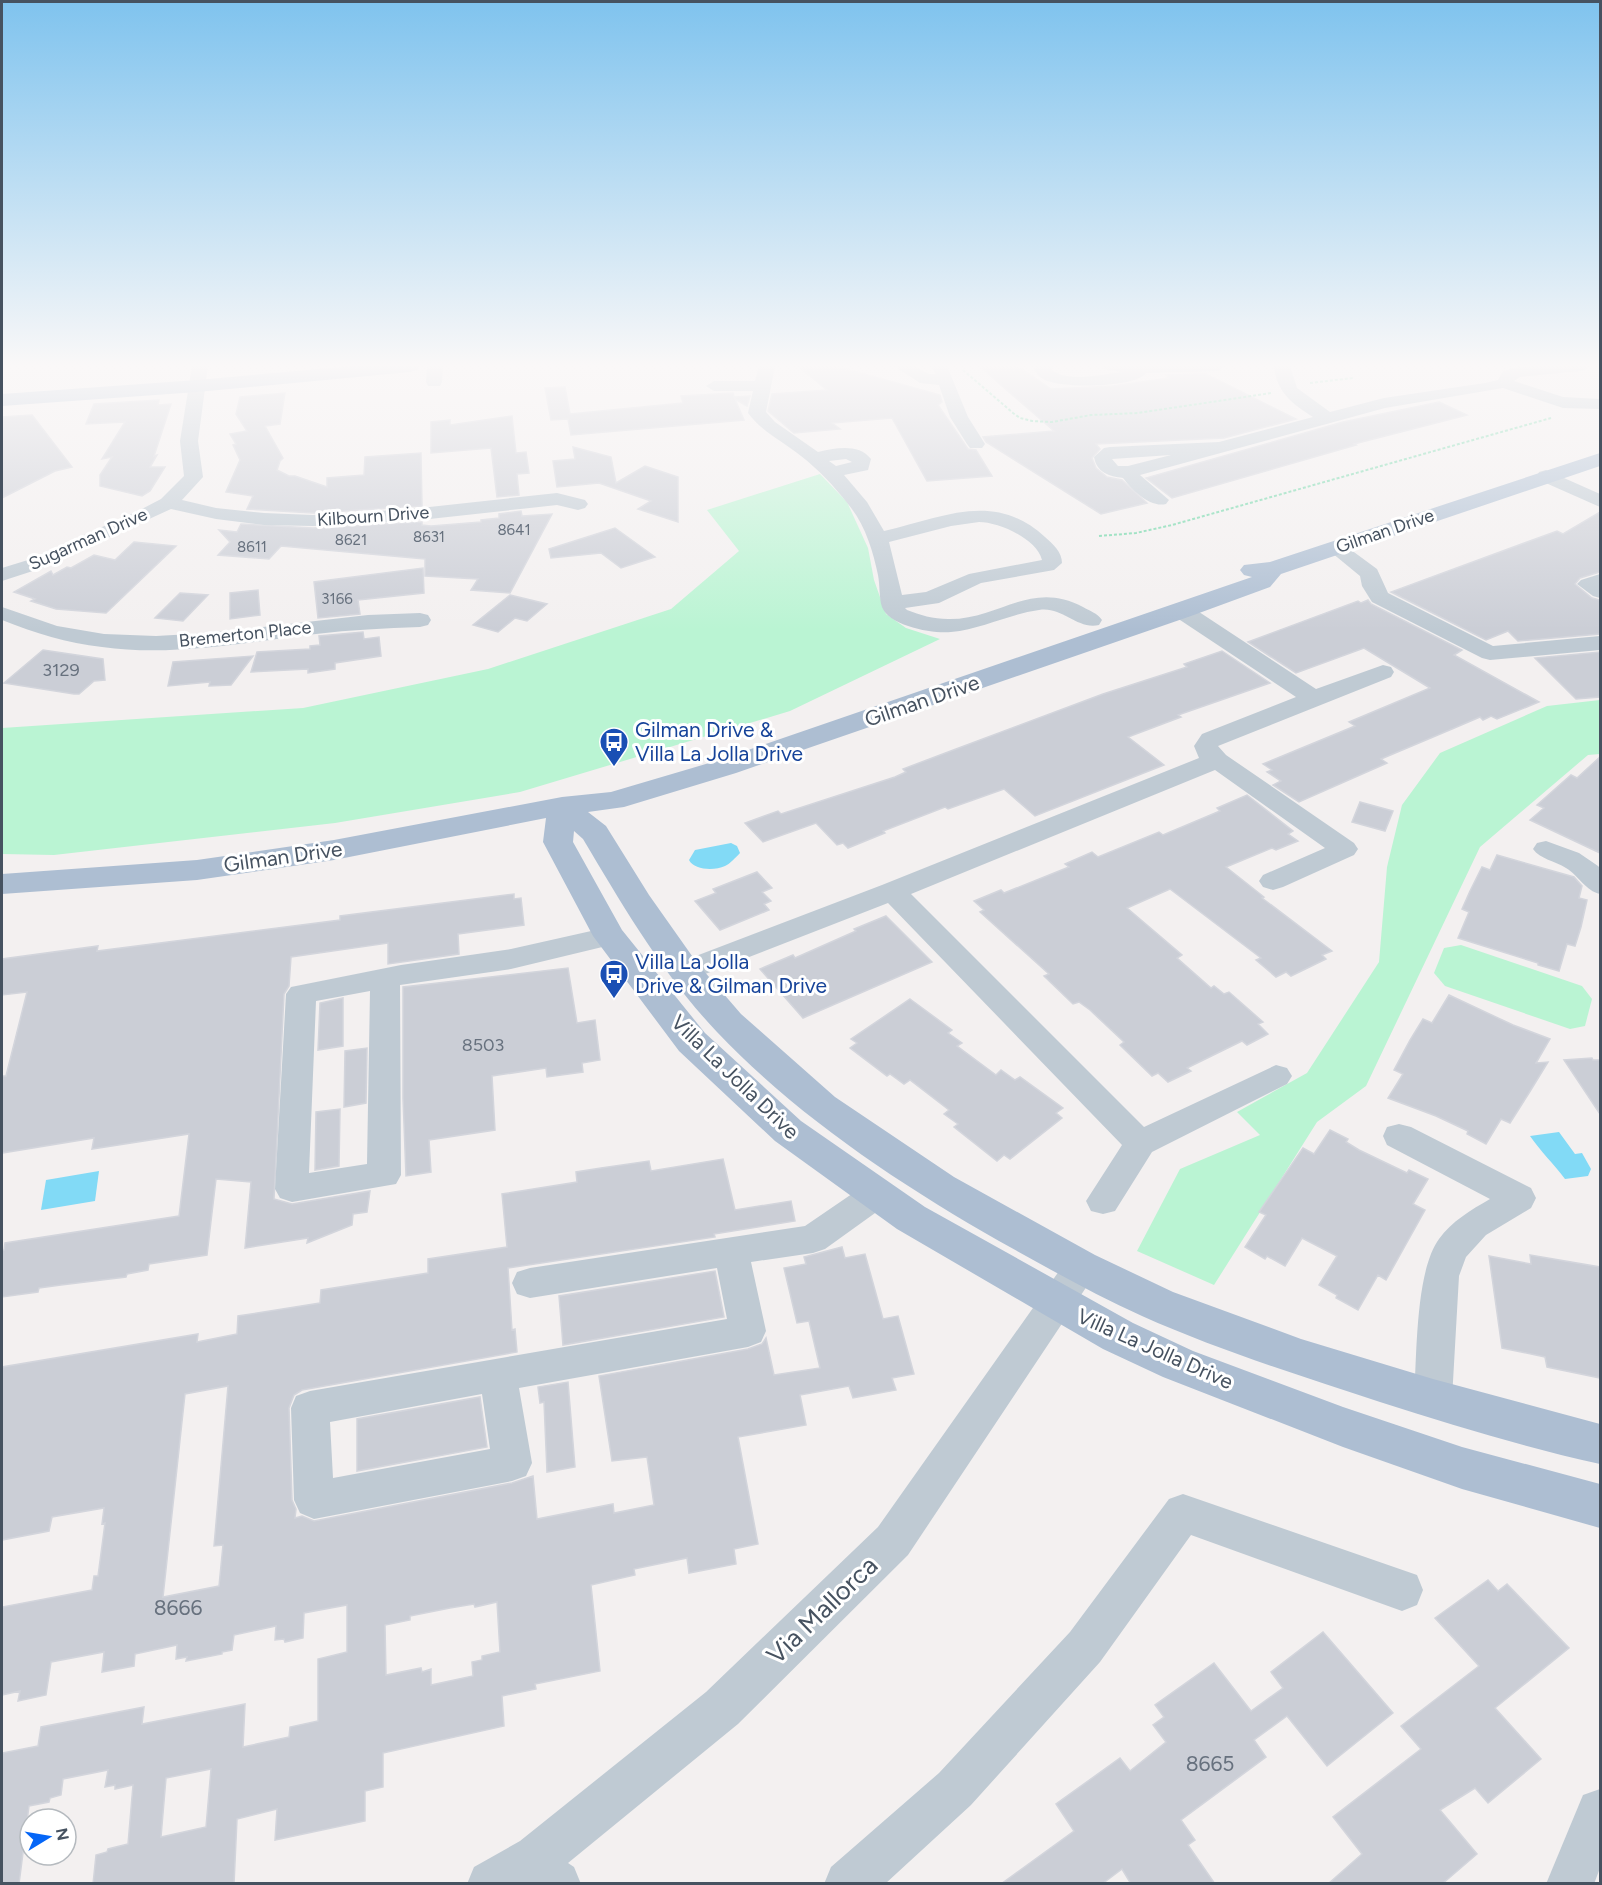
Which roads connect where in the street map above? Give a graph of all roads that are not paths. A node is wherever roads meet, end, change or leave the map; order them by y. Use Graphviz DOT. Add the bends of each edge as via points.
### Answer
graph roads {
  1 [pos="191,454"];
  2 [pos="809,454"];
  3 [pos="1107,454"];
  4 [pos="1195,454"];
  5 [pos="815,458"];
  6 [pos="1600,459"];
  7 [pos="831,472"];
  8 [pos="1130,472"];
  9 [pos="1546,476"];
  10 [pos="1159,500"];
  11 [pos="1600,501"];
  12 [pos="168,503"];
  13 [pos="578,504"];
  14 [pos="878,538"];
  15 [pos="1336,548"];
  16 [pos="1273,569"];
  17 [pos="2,575"];
  18 [pos="1600,580"];
  19 [pos="1600,592"];
  20 [pos="892,603"];
  21 [pos="1182,611"];
  22 [pos="2,613"];
  23 [pos="420,620"];
  24 [pos="1091,620"];
  25 [pos="1600,643"];
  26 [pos="1383,672"];
  27 [pos="1314,698"];
  28 [pos="1217,760"];
  29 [pos="562,806"];
  30 [pos="1546,849"];
  31 [pos="1272,881"];
  32 [pos="2,884"];
  33 [pos="1600,885"];
  34 [pos="892,891"];
  35 [pos="609,936"];
  36 [pos="685,971"];
  37 [pos="385,979"];
  38 [pos="1276,1076"];
  39 [pos="1399,1136"];
  40 [pos="1140,1143"];
  41 [pos="877,1194"];
  42 [pos="1103,1201"];
  43 [pos="731,1251"];
  44 [pos="1081,1267"];
  45 [pos="530,1283"];
  46 [pos="1057,1303"];
  47 [pos="498,1375"];
  48 [pos="1434,1399"];
  49 [pos="1600,1444"];
  50 [pos="1600,1506"];
  51 [pos="1402,1590"];
  52 [pos="1600,1812"];
  53 [pos="527,1878"];
  54 [pos="848,1884"];
  55 [pos="1570,1884"];
  1 -- 12 [label="street, Sugarman Drive" via="194,477"];
  2 -- 5 [label="street"];
  3 -- 8 [label="street" via="1103,457 1107,467"];
  4 -- 8 [label="street"];
  5 -- 7 [label="street"];
  5 -- 7 [label="street" via="853,454 862,459 861,466"];
  6 -- 9 [label="main road, Gilman Drive"];
  7 -- 14 [label="street" via="860,506"];
  8 -- 10 [label="street" via="1135,481"];
  9 -- 11 [label="street"];
  9 -- 15 [label="main road, Gilman Drive"];
  12 -- 13 [label="street, Kilbourn Drive" via="261,519 332,521 557,499"];
  12 -- 17 [label="street, Sugarman Drive" via="35,564"];
  14 -- 20 [label="street"];
  14 -- 20 [label="street" via="993,516 1020,528 1052,557 1047,566 976,578 931,598"];
  15 -- 16 [label="main road, Gilman Drive"];
  15 -- 25 [label="street" via="1370,573 1380,597 1490,653"];
  16 -- 21 [label="main road, Gilman Drive" via="1261,582"];
  16 -- 24 [label="main road, Gilman Drive" via="1242,570"];
  18 -- 19 [label="street" via="1588,584"];
  20 -- 24 [label="street" via="899,615 908,620 936,625 969,623 1050,602"];
  21 -- 27 [label="street"];
  21 -- 29 [label="main road, Gilman Drive" via="726,767 614,801"];
  22 -- 23 [label="street, Bremerton Place" via="20,622 81,638 132,642 214,641 379,619"];
  24 -- 29 [label="main road, Gilman Drive" via="792,724 605,783"];
  26 -- 27 [label="street"];
  27 -- 28 [label="street" via="1211,739 1206,746 1208,753"];
  28 -- 31 [label="street" via="1345,849"];
  28 -- 34 [label="street"];
  29 -- 32 [label="main road, Gilman Drive" via="334,850 197,870"];
  29 -- 35 [label="main road, Villa La Jolla Drive" via="558,842"];
  29 -- 36 [label="main road, Villa La Jolla Drive" via="595,833"];
  30 -- 33 [label="street" via="1587,868"];
  34 -- 36 [label="street"];
  34 -- 40 [label="street"];
  35 -- 37 [label="street" via="511,958"];
  35 -- 41 [label="main road, Villa La Jolla Drive" via="692,1042 788,1131"];
  36 -- 44 [label="main road, Villa La Jolla Drive" via="729,1023 822,1107 940,1188"];
  37 -- 37 [label="street" via="301,994 292,1190 384,1175"];
  38 -- 40 [label="street"];
  39 -- 48 [label="street" via="1519,1198 1474,1225 1451,1249 1441,1276"];
  40 -- 42 [label="street"];
  41 -- 43 [label="street" via="813,1239"];
  41 -- 46 [label="main road, Villa La Jolla Drive"];
  43 -- 45 [label="street"];
  43 -- 47 [label="street" via="747,1331"];
  44 -- 46 [label="street, Via Mallorca"];
  44 -- 48 [label="main road, Villa La Jolla Drive" via="1158,1304 1299,1357"];
  46 -- 50 [label="main road, Villa La Jolla Drive" via="1178,1364 1343,1426 1462,1468"];
  46 -- 53 [label="street, Via Mallorca" via="892,1541 722,1708"];
  47 -- 47 [label="street" via="310,1408 314,1500 512,1463"];
  48 -- 49 [label="main road, Villa La Jolla Drive"];
  51 -- 54 [label="street" via="1184,1513 1077,1655 955,1789"];
  52 -- 55 [label="street"];
}
